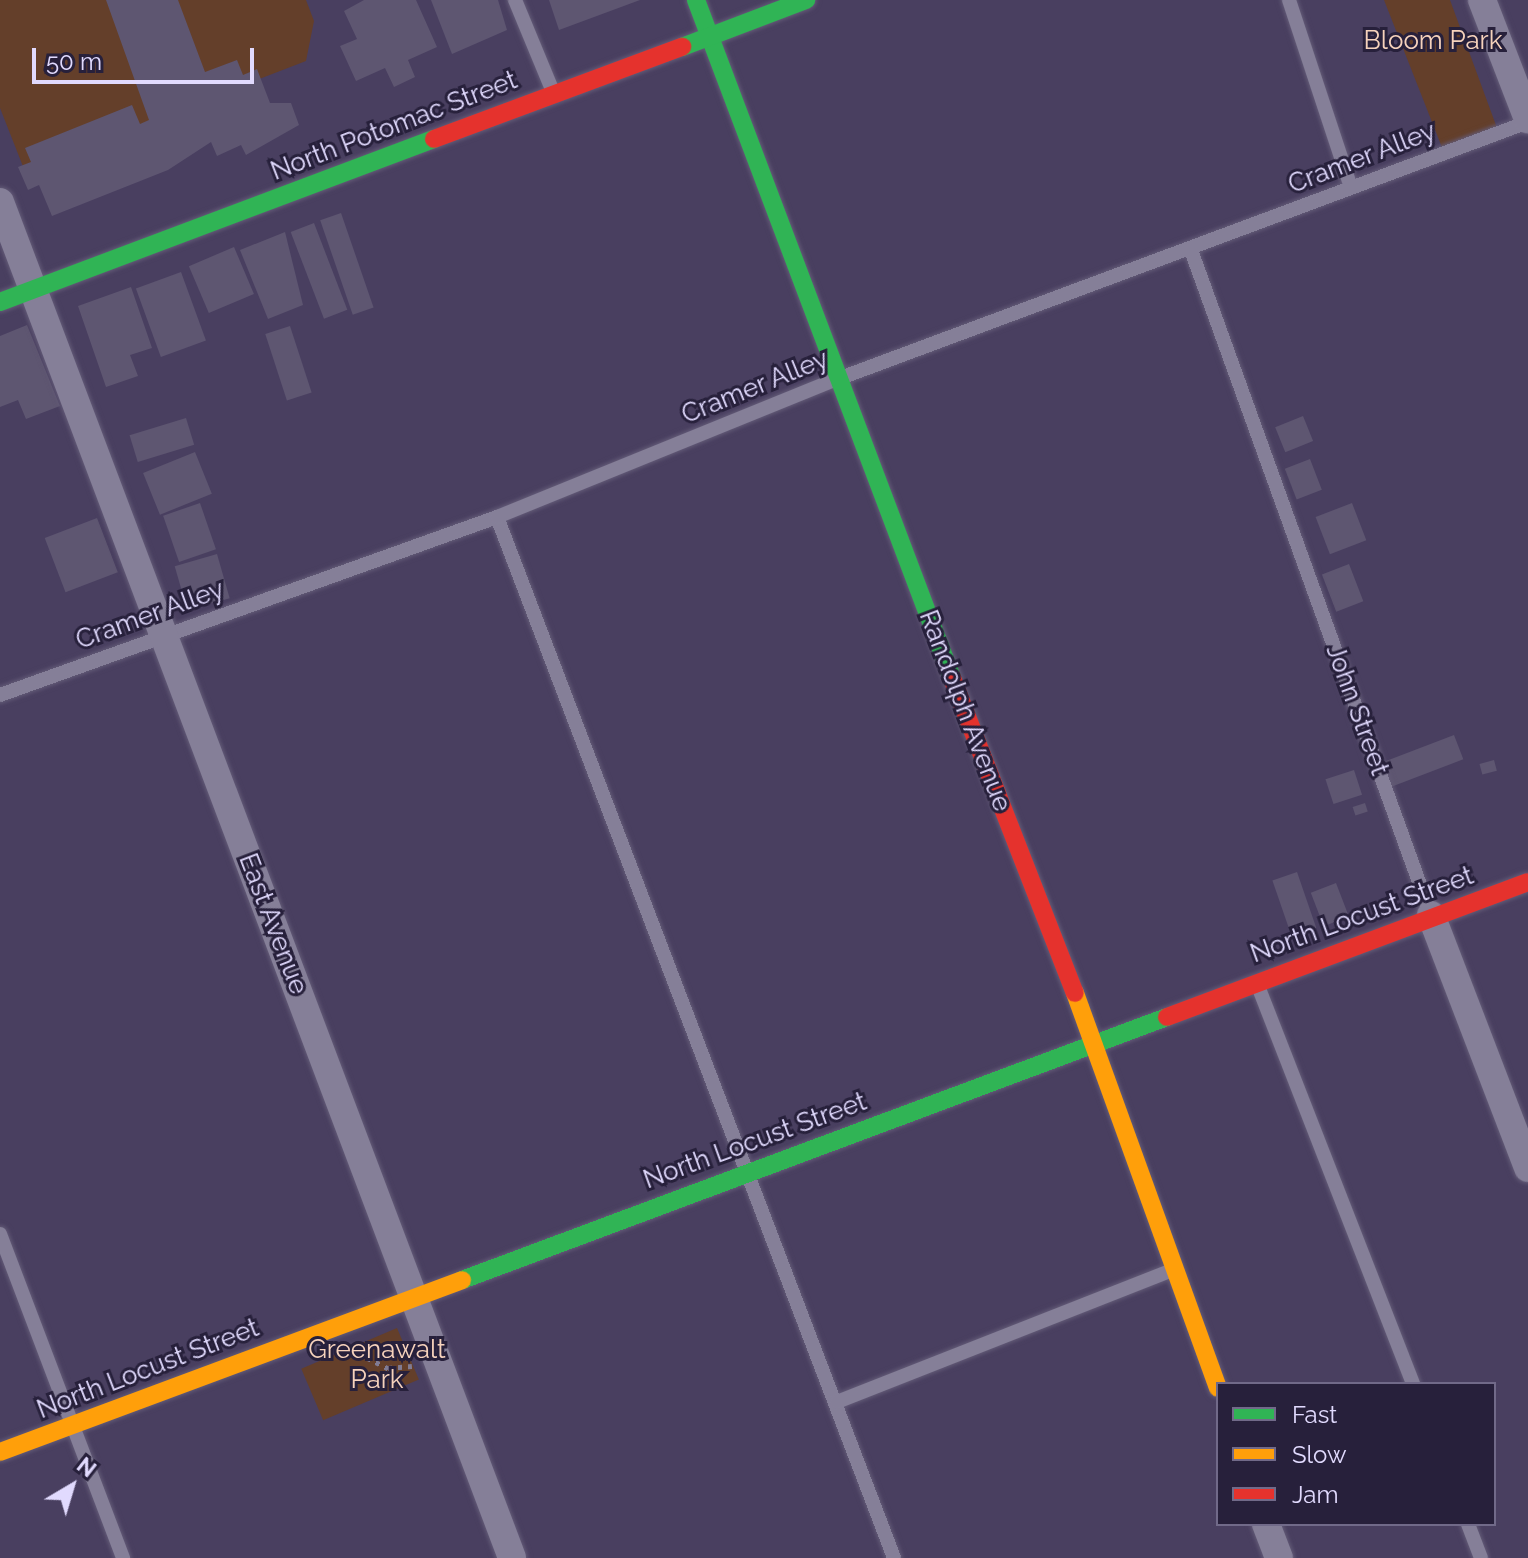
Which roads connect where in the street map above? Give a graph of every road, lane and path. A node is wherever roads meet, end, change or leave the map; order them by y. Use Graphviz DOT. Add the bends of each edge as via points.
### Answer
graph roads {
  1 [pos="515,0"];
  2 [pos="696,0"];
  3 [pos="806,0"];
  4 [pos="1289,0"];
  5 [pos="1482,0"];
  6 [pos="709,36"];
  7 [pos="554,94"];
  8 [pos="1528,120"];
  9 [pos="1351,187"];
  10 [pos="0,202"];
  11 [pos="1191,250"];
  12 [pos="33,290"];
  13 [pos="0,302"];
  14 [pos="835,380"];
  15 [pos="497,517"];
  16 [pos="164,635"];
  17 [pos="0,695"];
  18 [pos="1528,882"];
  19 [pos="1431,915"];
  20 [pos="1256,982"];
  21 [pos="1095,1044"];
  22 [pos="1528,1168"];
  23 [pos="751,1170"];
  24 [pos="0,1234"];
  25 [pos="1175,1268"];
  26 [pos="414,1296"];
  27 [pos="349,1343"];
  28 [pos="417,1364"];
  29 [pos="1216,1382"];
  30 [pos="1412,1382"];
  31 [pos="837,1402"];
  32 [pos="74,1424"];
  33 [pos="0,1452"];
  34 [pos="1267,1526"];
  35 [pos="1469,1526"];
  36 [pos="123,1558"];
  37 [pos="512,1558"];
  38 [pos="894,1558"];
  39 [pos="1279,1558"];
  40 [pos="1481,1558"];
  1 -- 7 [label="lane"];
  2 -- 6 [label="main road, Randolph Avenue"];
  3 -- 6 [label="main road, North Potomac Street"];
  4 -- 9 [label="lane"];
  5 -- 8 [label="street"];
  6 -- 7 [label="main road, North Potomac Street"];
  6 -- 14 [label="main road, Randolph Avenue"];
  7 -- 12 [label="main road, North Potomac Street"];
  8 -- 9 [label="lane, Cramer Alley"];
  9 -- 11 [label="lane, Cramer Alley"];
  10 -- 12 [label="street, East Avenue"];
  11 -- 14 [label="lane, Cramer Alley"];
  11 -- 19 [label="lane, John Street"];
  12 -- 13 [label="main road, North Potomac Street"];
  12 -- 16 [label="street, East Avenue"];
  14 -- 15 [label="lane, Cramer Alley"];
  14 -- 21 [label="main road, Randolph Avenue"];
  15 -- 16 [label="lane, Cramer Alley"];
  15 -- 23 [label="lane"];
  16 -- 17 [label="lane, Cramer Alley"];
  16 -- 26 [label="street, East Avenue"];
  18 -- 19 [label="main road, North Locust Street"];
  19 -- 20 [label="main road, North Locust Street"];
  19 -- 22 [label="street, John Street"];
  20 -- 21 [label="main road, North Locust Street"];
  20 -- 30 [label="lane"];
  21 -- 23 [label="main road, North Locust Street"];
  21 -- 25 [label="main road, Randolph Avenue"];
  23 -- 26 [label="main road, North Locust Street"];
  23 -- 31 [label="lane"];
  24 -- 32 [label="lane"];
  25 -- 29 [label="main road, Randolph Avenue"];
  25 -- 31 [label="lane"];
  26 -- 32 [label="main road, North Locust Street"];
  26 -- 37 [label="street, East Avenue"];
  27 -- 28 [label="path" via="388,1368"];
  31 -- 38 [label="lane"];
  32 -- 33 [label="main road, North Locust Street"];
  32 -- 36 [label="lane"];
  34 -- 39 [label="street"];
  35 -- 40 [label="lane"];
}
